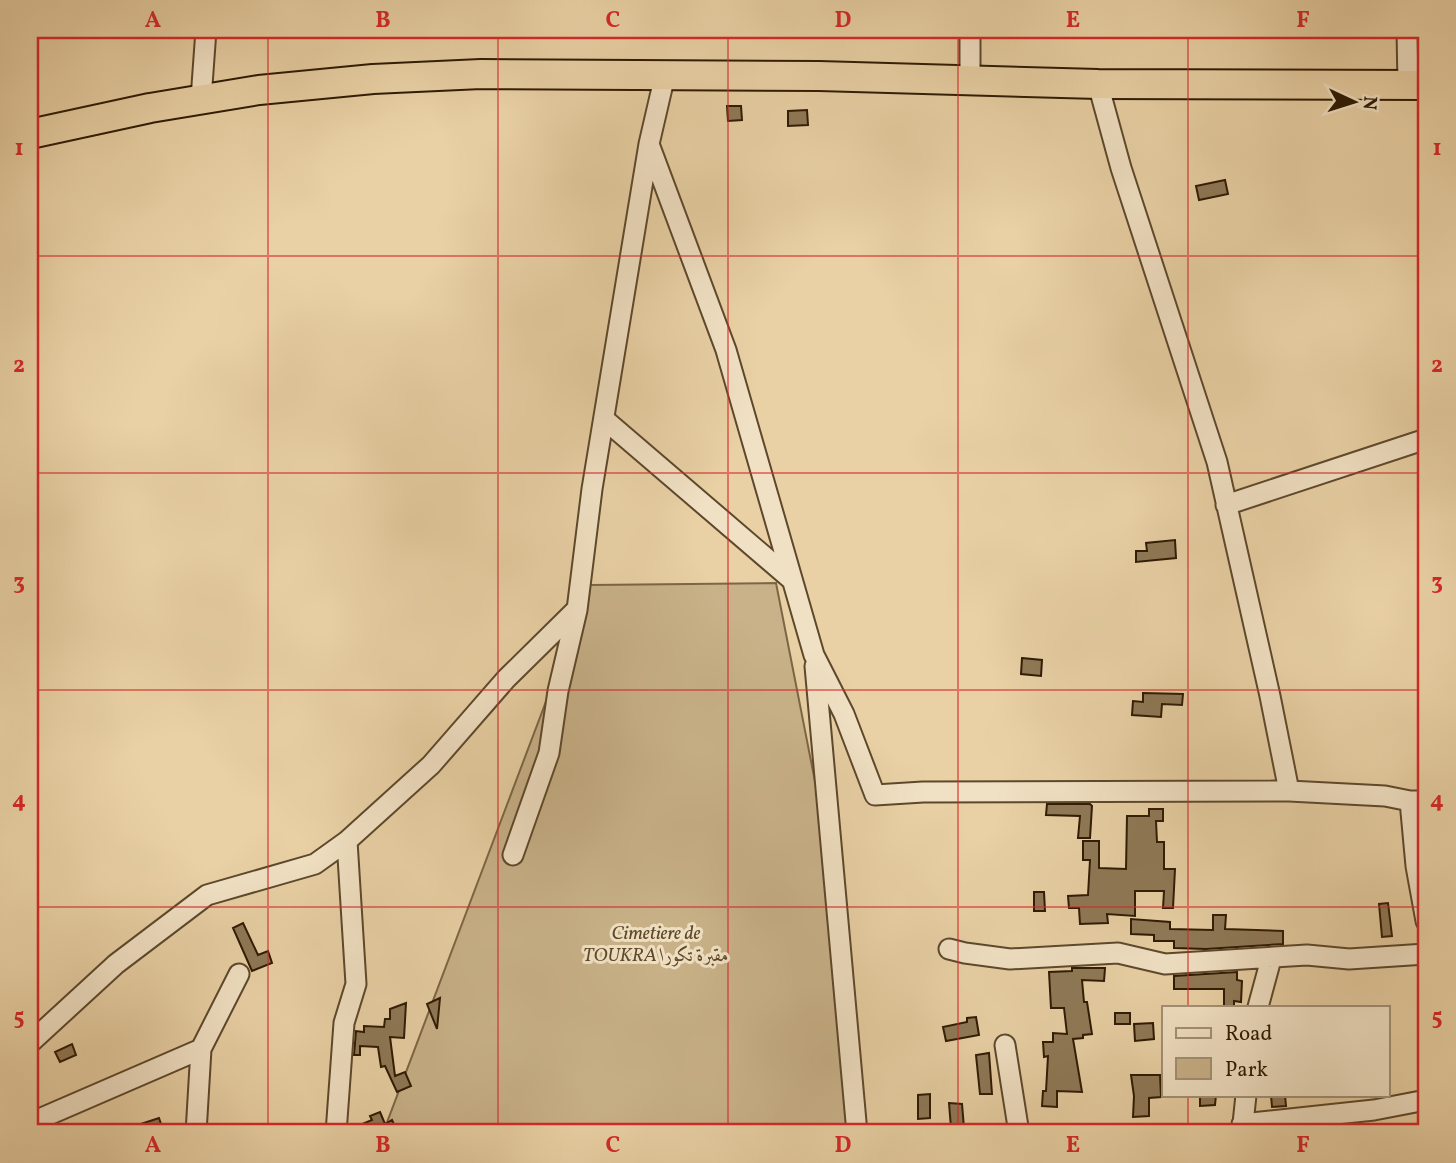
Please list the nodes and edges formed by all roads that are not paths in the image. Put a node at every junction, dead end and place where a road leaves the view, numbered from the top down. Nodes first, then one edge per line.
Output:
1 (206, 30) edge
2 (970, 30) edge
3 (1407, 30) edge
4 (665, 75) junction
5 (970, 81) junction
6 (1098, 84) junction
7 (1417, 85) edge
8 (201, 99) junction
9 (30, 134) edge
10 (649, 144) junction
11 (604, 419) junction
12 (1426, 439) edge
13 (1226, 505) junction
14 (793, 580) junction
15 (577, 610) junction
16 (814, 654) junction
17 (1289, 791) junction
18 (1418, 801) edge
19 (347, 841) junction
20 (513, 855) dead end
21 (1426, 921) edge
22 (949, 948) dead end
23 (1426, 954) edge
24 (1271, 959) junction
25 (239, 974) dead end
26 (1258, 1006) edge
27 (30, 1043) edge
28 (1005, 1045) dead end
29 (201, 1049) junction
30 (1246, 1096) edge
31 (1426, 1100) edge
32 (30, 1123) edge
33 (1242, 1129) edge
34 (196, 1133) edge
35 (336, 1133) edge
36 (857, 1133) edge
37 (1019, 1133) edge

1 - 8 street
2 - 5 street
3 - 7 street
4 - 5 highway
4 - 8 highway
4 - 10 street
5 - 6 highway
6 - 7 highway
6 - 13 street
8 - 9 highway
10 - 11 street
10 - 14 street
11 - 14 street
11 - 15 street
12 - 13 street
13 - 17 street
14 - 16 street
15 - 19 street
15 - 20 street
16 - 17 street
16 - 36 street
17 - 18 street
18 - 21 street
19 - 27 street
19 - 35 street
22 - 24 street
23 - 24 street
24 - 26 street
25 - 29 street
28 - 37 street
29 - 32 street
29 - 34 street
30 - 33 street
31 - 33 street

